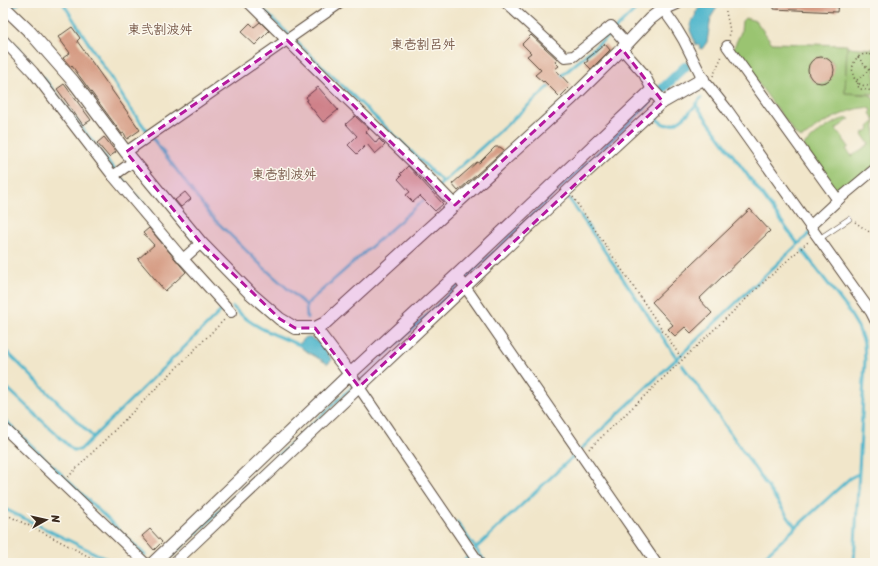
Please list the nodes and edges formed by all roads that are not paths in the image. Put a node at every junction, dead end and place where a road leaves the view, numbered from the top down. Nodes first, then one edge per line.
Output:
1 (249, 3) edge
2 (340, 3) edge
3 (506, 3) edge
4 (677, 3) edge
5 (662, 6) edge
6 (6, 7) edge
7 (290, 38) junction
8 (3, 40) edge
9 (624, 46) junction
10 (727, 46) dead end
11 (703, 79) junction
12 (652, 90) junction
13 (663, 102) junction
14 (130, 157) junction
15 (875, 169) edge
16 (116, 174) junction
17 (564, 184) junction
18 (838, 200) junction
19 (455, 205) junction
20 (849, 218) road end
21 (810, 226) junction
22 (818, 237) junction
23 (201, 243) junction
24 (186, 257) junction
25 (462, 284) junction
26 (228, 308) road end
27 (875, 320) edge
28 (315, 328) junction
29 (355, 382) junction
30 (3, 427) edge
31 (145, 563) edge
32 (153, 563) edge
33 (174, 563) edge
34 (479, 563) edge
35 (656, 563) edge

1 - 7 street
2 - 7 street
3 - 9 street
4 - 5 street
5 - 9 street
5 - 11 street
6 - 14 street
7 - 14 street
7 - 19 street
8 - 16 street
9 - 12 street
9 - 19 street
10 - 18 street
11 - 13 street
11 - 21 street
12 - 13 street
12 - 17 street
13 - 17 street
14 - 16 street
14 - 23 street
15 - 18 street
16 - 24 street
17 - 25 street
18 - 21 street
19 - 28 street
20 - 22 lane
21 - 22 street
22 - 27 street
23 - 24 street
23 - 28 street
24 - 26 street
25 - 29 street
25 - 35 street
28 - 29 street
29 - 32 street
29 - 33 street
29 - 34 street
30 - 31 street

